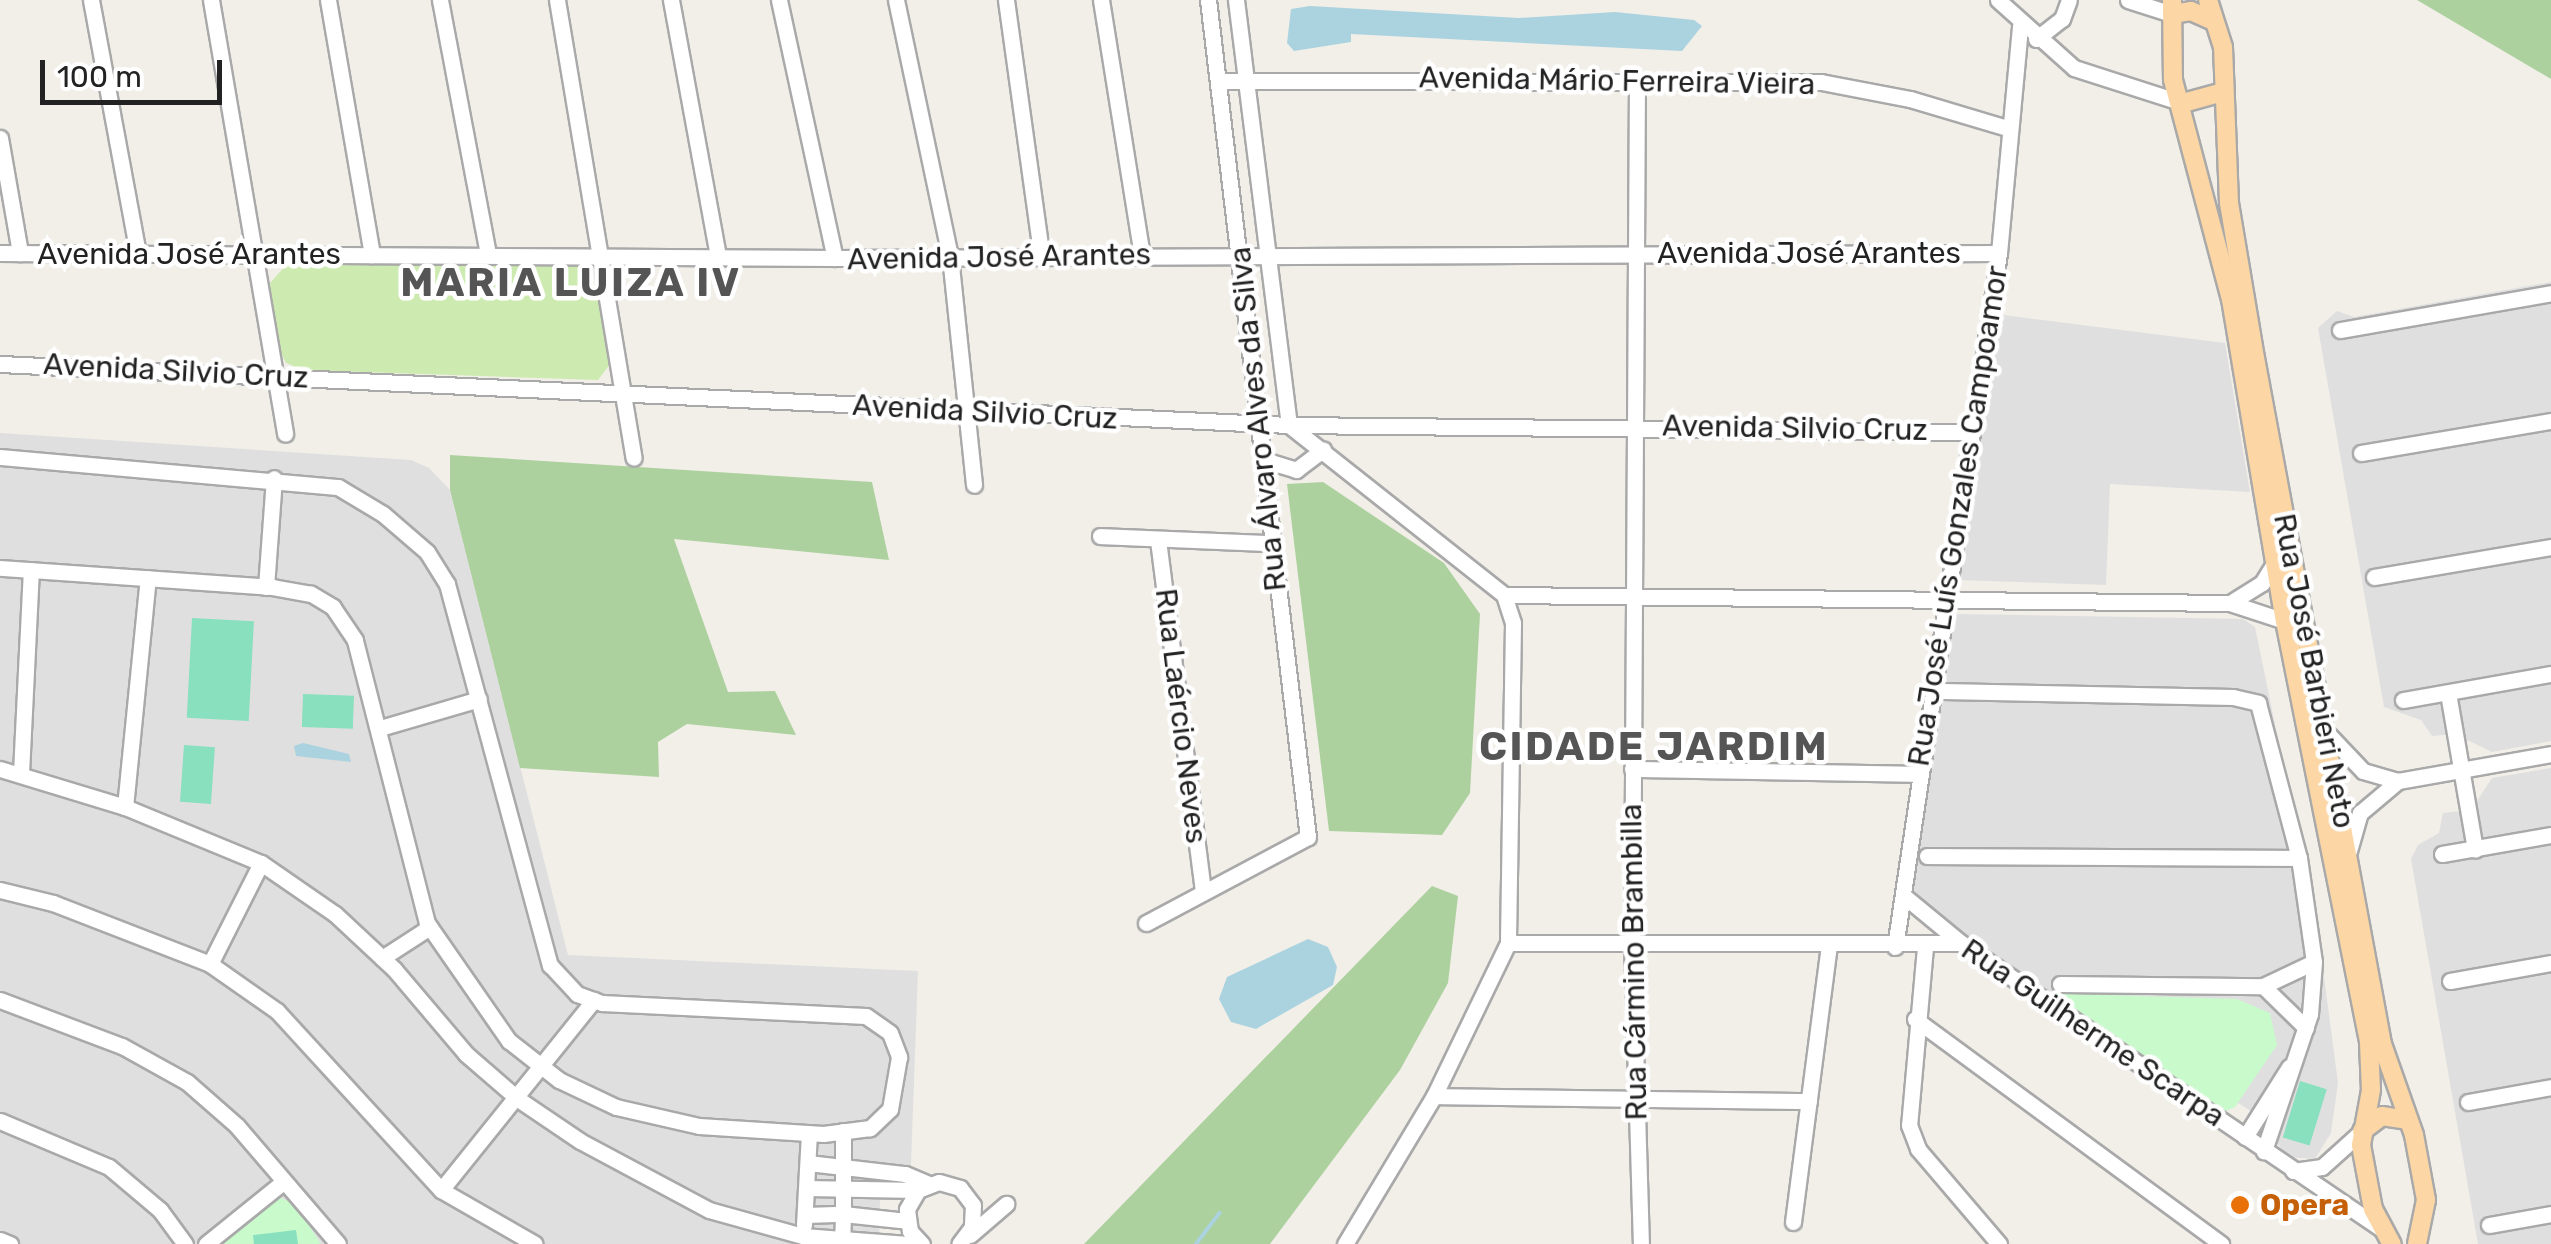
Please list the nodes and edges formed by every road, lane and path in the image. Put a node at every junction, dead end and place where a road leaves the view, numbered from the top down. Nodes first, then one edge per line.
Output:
1 (90, 0) edge
2 (210, 0) edge
3 (328, 0) edge
4 (440, 0) edge
5 (557, 0) edge
6 (671, 0) edge
7 (779, 0) edge
8 (896, 0) edge
9 (1006, 0) edge
10 (1101, 0) edge
11 (1208, 0) edge
12 (1236, 0) edge
13 (1998, 0) edge
14 (2069, 0) edge
15 (2128, 0) edge
16 (2208, 0) edge
17 (2172, 7) edge
18 (2213, 21) junction
19 (2020, 26) junction
20 (2036, 38) junction
21 (1246, 77) junction
22 (1221, 80) junction
23 (1637, 80) junction
24 (2223, 92) junction
25 (2182, 103) junction
26 (2006, 128) junction
27 (0, 138) edge
28 (0, 253) edge
29 (20, 253) junction
30 (1634, 253) junction
31 (1998, 253) junction
32 (138, 254) junction
33 (254, 254) junction
34 (1266, 254) junction
35 (372, 255) junction
36 (1142, 255) junction
37 (488, 256) junction
38 (604, 256) junction
39 (950, 256) junction
40 (1240, 256) junction
41 (718, 257) junction
42 (834, 258) junction
43 (1042, 258) junction
44 (2551, 293) edge
45 (2340, 330) dead end
46 (0, 364) edge
47 (274, 376) junction
48 (624, 392) junction
49 (964, 412) junction
50 (2551, 421) edge
51 (1261, 424) junction
52 (1289, 425) junction
53 (1634, 425) junction
54 (1972, 432) junction
55 (285, 434) dead end
56 (1323, 450) junction
57 (2361, 453) dead end
58 (0, 457) edge
59 (634, 458) dead end
60 (1264, 460) junction
61 (274, 478) junction
62 (974, 485) dead end
63 (1100, 536) dead end
64 (1158, 540) junction
65 (1270, 543) junction
66 (2551, 547) edge
67 (2274, 564) junction
68 (0, 568) edge
69 (31, 570) junction
70 (2374, 577) dead end
71 (148, 578) junction
72 (266, 587) junction
73 (1504, 595) junction
74 (1633, 597) junction
75 (1946, 600) junction
76 (2230, 603) junction
77 (2284, 620) junction
78 (2551, 674) edge
79 (1943, 692) dead end
80 (2448, 693) junction
81 (479, 699) junction
82 (2402, 700) dead end
83 (2322, 725) junction
84 (380, 728) junction
85 (2551, 754) edge
86 (0, 769) edge
87 (1632, 770) junction
88 (2461, 771) junction
89 (21, 773) junction
90 (1918, 774) junction
91 (2398, 781) junction
92 (125, 807) junction
93 (2551, 835) edge
94 (2474, 850) junction
95 (2349, 854) junction
96 (2442, 854) dead end
97 (1927, 856) dead end
98 (2299, 858) junction
99 (261, 863) junction
100 (0, 890) edge
101 (1203, 892) junction
102 (1904, 896) junction
103 (1146, 923) dead end
104 (430, 927) junction
105 (1508, 943) junction
106 (1632, 943) junction
107 (1960, 943) junction
108 (1829, 946) junction
109 (1895, 947) junction
110 (1925, 947) junction
111 (382, 958) junction
112 (2314, 962) junction
113 (2551, 963) edge
114 (210, 964) junction
115 (2450, 981) dead end
116 (2060, 984) dead end
117 (2263, 986) junction
118 (0, 1000) edge
119 (594, 1000) junction
120 (1915, 1019) junction
121 (2306, 1028) junction
122 (2291, 1064) junction
123 (544, 1068) junction
124 (2551, 1087) edge
125 (1434, 1096) junction
126 (1635, 1098) junction
127 (518, 1099) junction
128 (1809, 1101) junction
129 (2468, 1102) dead end
130 (2407, 1120) junction
131 (0, 1121) edge
132 (842, 1131) junction
133 (2362, 1131) junction
134 (809, 1133) junction
135 (2245, 1137) junction
136 (2264, 1151) junction
137 (808, 1164) junction
138 (2285, 1167) junction
139 (844, 1168) junction
140 (282, 1183) junction
141 (923, 1187) junction
142 (807, 1188) junction
143 (844, 1189) junction
144 (442, 1190) junction
145 (973, 1205) junction
146 (843, 1214) junction
147 (2551, 1214) edge
148 (805, 1215) junction
149 (2424, 1218) junction
150 (907, 1220) junction
151 (1793, 1222) dead end
152 (2489, 1225) dead end
153 (2386, 1236) edge
154 (325, 1238) edge
155 (0, 1240) edge
156 (804, 1240) edge
157 (842, 1241) edge
158 (10, 1244) edge
159 (186, 1244) edge
160 (206, 1244) edge
161 (338, 1244) edge
162 (535, 1244) edge
163 (908, 1244) edge
164 (922, 1244) edge
165 (959, 1244) edge
166 (1345, 1244) edge
167 (1640, 1244) edge
168 (1999, 1244) edge
169 (2221, 1244) edge
170 (2417, 1244) edge

1 - 32 street
2 - 33 street
3 - 35 street
4 - 37 street
5 - 38 street
6 - 41 street
7 - 42 street
8 - 39 street
9 - 43 street
10 - 36 street
11 - 22 street, Rua Álvaro Alves da Silva
12 - 21 street
13 - 19 street
14 - 20 street
15 - 17 street
16 - 18 main road
17 - 18 main road
17 - 25 main road, Rua José Barbieri Neto
18 - 24 main road, Rua José Barbieri Neto
19 - 20 street
19 - 26 street, Rua José Luís Gonzales Campoamor
20 - 25 street
21 - 22 street, Avenida Mário Ferreira Vieira
21 - 23 street, Avenida Mário Ferreira Vieira
21 - 34 street
22 - 40 street, Rua Álvaro Alves da Silva
23 - 26 street, Avenida Mário Ferreira Vieira
23 - 30 street, Rua Cármino Brambilla
24 - 25 main road
24 - 83 main road, Rua José Barbieri Neto
25 - 67 main road, Rua José Barbieri Neto
26 - 31 street, Rua José Luís Gonzales Campoamor
27 - 29 street
28 - 29 street, Avenida José Arantes
29 - 32 street, Avenida José Arantes
30 - 31 street, Avenida José Arantes
30 - 34 street, Avenida José Arantes
30 - 53 street, Rua Cármino Brambilla
31 - 54 street, Rua José Luís Gonzales Campoamor
32 - 33 street, Avenida José Arantes
33 - 35 street, Avenida José Arantes
33 - 47 street
34 - 40 street, Avenida José Arantes
34 - 52 street
35 - 37 street, Avenida José Arantes
36 - 40 street, Avenida José Arantes
36 - 43 street, Avenida José Arantes
37 - 38 street, Avenida José Arantes
38 - 41 street, Avenida José Arantes
38 - 48 street
39 - 42 street, Avenida José Arantes
39 - 43 street, Avenida José Arantes
39 - 49 street
40 - 51 street, Rua Álvaro Alves da Silva
41 - 42 street, Avenida José Arantes
44 - 45 street
46 - 47 street, Avenida Silvio Cruz
47 - 48 street, Avenida Silvio Cruz
47 - 55 street
48 - 49 street, Avenida Silvio Cruz
48 - 59 street
49 - 51 street, Avenida Silvio Cruz
49 - 62 street
50 - 57 street
51 - 52 street, Avenida Silvio Cruz
51 - 60 street, Rua Álvaro Alves da Silva
52 - 53 street, Avenida Silvio Cruz
52 - 56 street
53 - 54 street, Avenida Silvio Cruz
53 - 74 street, Rua Cármino Brambilla
54 - 75 street, Rua José Luís Gonzales Campoamor
56 - 60 street
56 - 73 street
58 - 61 street
60 - 65 street, Rua Álvaro Alves da Silva
61 - 72 street
61 - 81 street
63 - 64 street
64 - 65 street
64 - 101 street, Rua Laércio Neves
65 - 101 street, Rua Álvaro Alves da Silva
66 - 70 street
67 - 76 street
67 - 77 main road, Rua José Barbieri Neto
68 - 69 street
69 - 71 street
69 - 89 street
71 - 72 street
71 - 92 street
72 - 84 street
73 - 74 street
73 - 105 street
74 - 75 street
74 - 87 street, Rua Cármino Brambilla
75 - 76 street
75 - 90 street, Rua José Luís Gonzales Campoamor
76 - 77 street
77 - 133 main road, Rua José Barbieri Neto
78 - 80 street
79 - 98 street
80 - 82 street
80 - 88 street
81 - 84 street
81 - 119 street
83 - 91 street
83 - 95 main road, Rua José Barbieri Neto
84 - 104 street
85 - 88 street
86 - 89 street
87 - 90 street
87 - 106 street, Rua Cármino Brambilla
88 - 91 street
88 - 94 street
89 - 92 street
90 - 102 street, Rua José Luís Gonzales Campoamor
91 - 95 street
92 - 99 street
93 - 94 street
94 - 96 street
95 - 130 main road, Rua José Barbieri Neto
97 - 98 street
98 - 112 street
99 - 111 street
99 - 114 street
100 - 114 street
101 - 103 street
102 - 107 street, Rua Guilherme Scarpa
102 - 109 street, Rua José Luís Gonzales Campoamor
104 - 111 street
104 - 123 street
105 - 106 street
105 - 125 street
106 - 108 street
106 - 126 street, Rua Cármino Brambilla
107 - 110 street
107 - 135 street, Rua Guilherme Scarpa
108 - 109 street
108 - 128 street
109 - 110 street
110 - 120 street
111 - 127 street
112 - 117 street
112 - 121 street
113 - 115 street
114 - 144 street
116 - 117 street
117 - 121 street
118 - 140 street
119 - 123 street
119 - 132 street
120 - 168 street
120 - 169 street
121 - 122 street
122 - 135 street
122 - 136 street
123 - 127 street
123 - 134 street
124 - 129 street
125 - 126 street
125 - 166 street
126 - 128 street
126 - 167 street, Rua Cármino Brambilla
127 - 144 street
127 - 156 street
128 - 151 street
130 - 133 main road
130 - 149 main road, Rua José Barbieri Neto
131 - 159 street
132 - 134 street
132 - 139 street
133 - 138 street
133 - 153 main road, Rua José Barbieri Neto
134 - 137 street
135 - 136 street, Rua Guilherme Scarpa
136 - 138 street, Rua Guilherme Scarpa
137 - 139 street
137 - 142 street
138 - 153 street, Rua Guilherme Scarpa
139 - 141 street
139 - 143 street
140 - 154 street
140 - 160 street
141 - 143 street
141 - 145 street
141 - 150 street
142 - 143 street
142 - 148 street
143 - 146 street
144 - 162 street
145 - 165 street
145 - 165 street
146 - 148 street
146 - 150 street
146 - 157 street
147 - 152 street
148 - 156 street
149 - 153 main road
149 - 170 main road, Rua José Barbieri Neto
150 - 164 street
154 - 161 street
155 - 158 street
156 - 157 street
157 - 163 street

